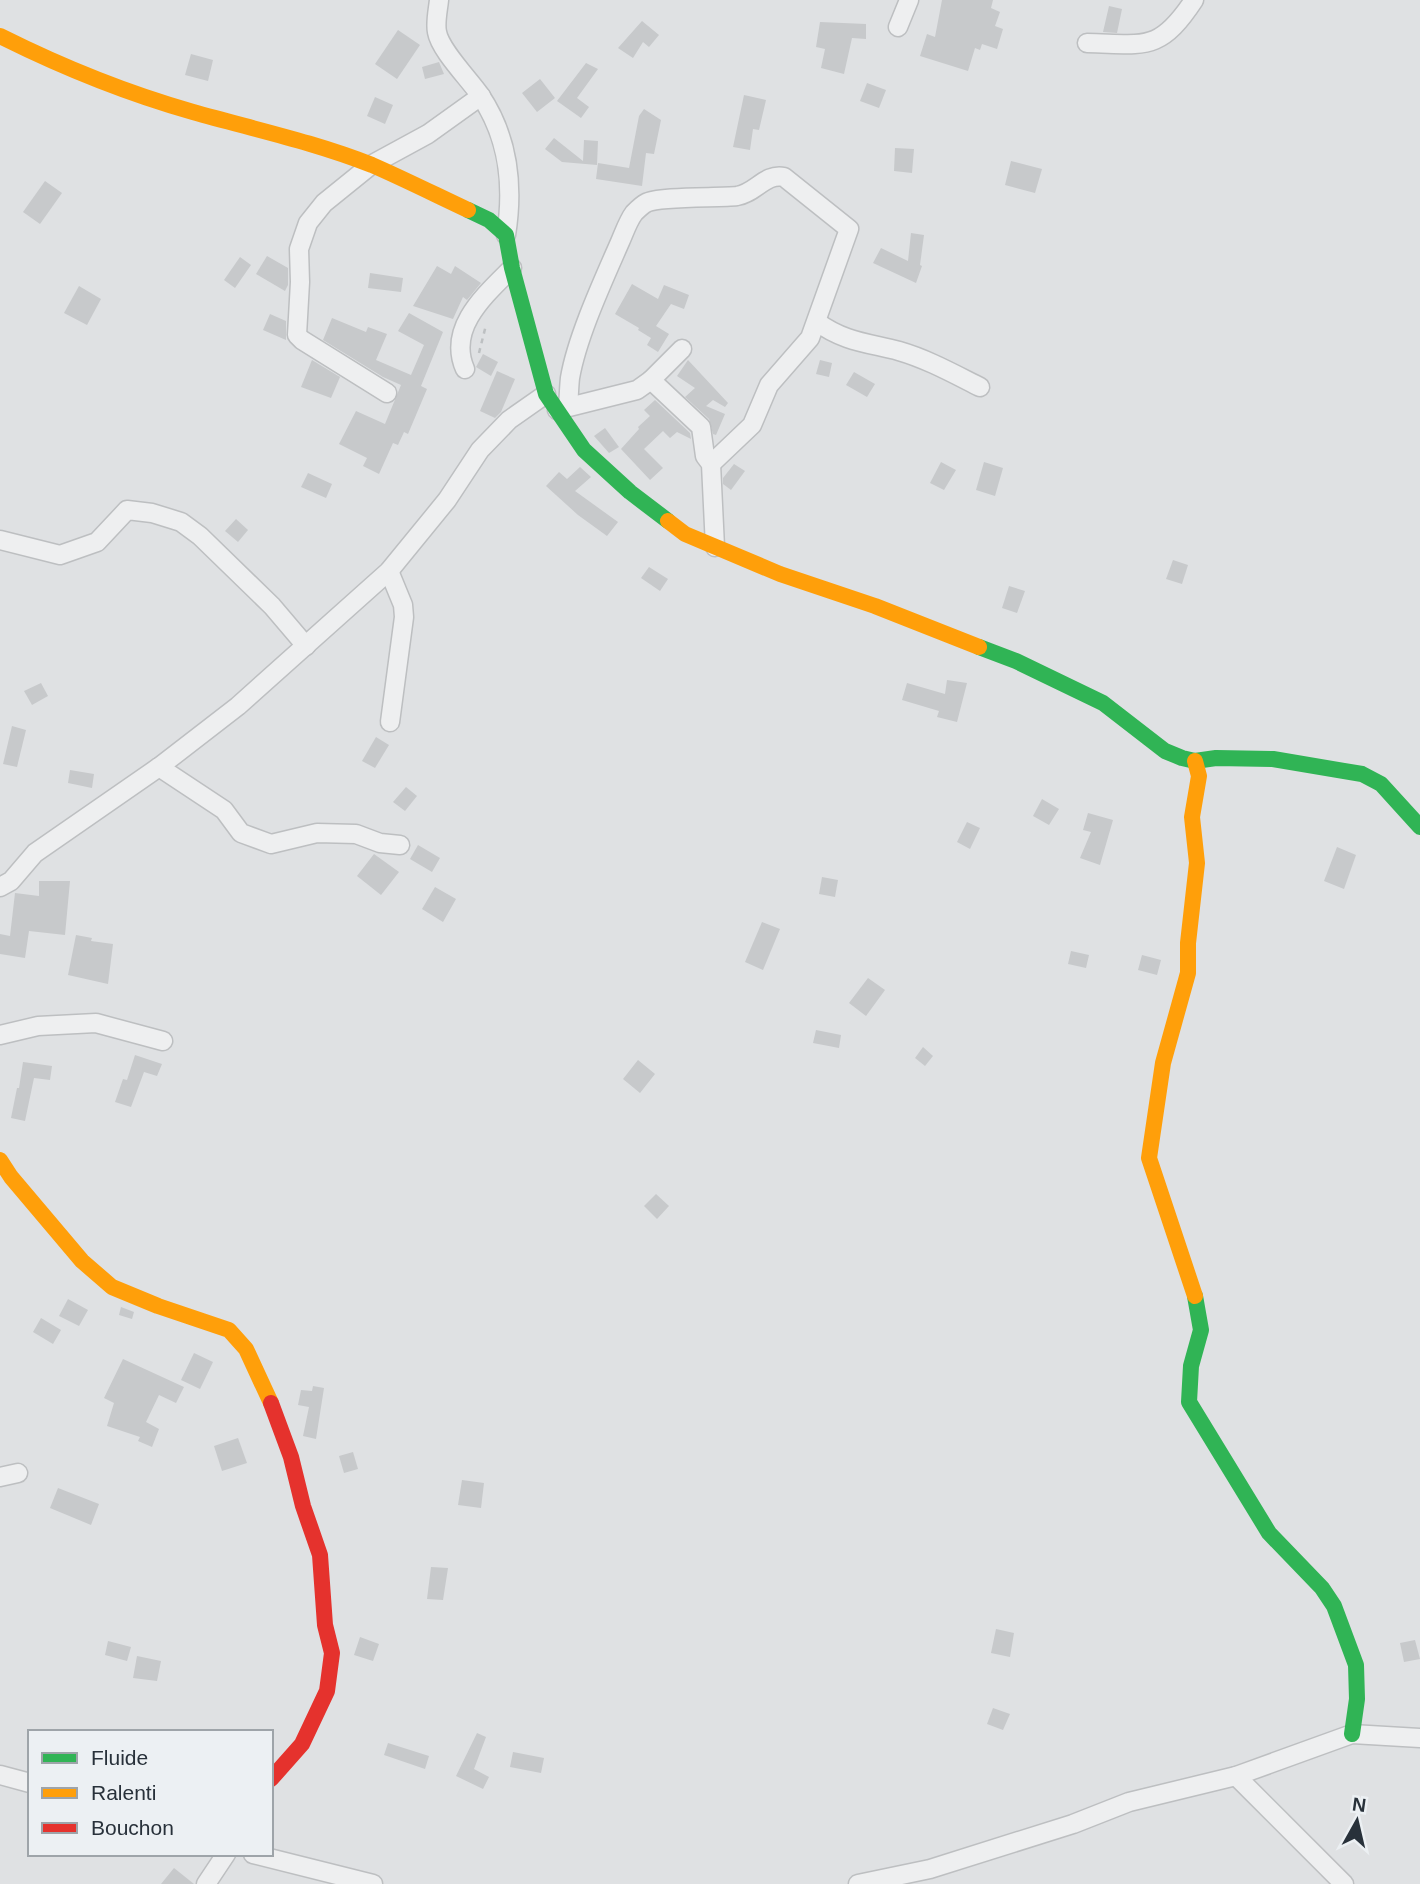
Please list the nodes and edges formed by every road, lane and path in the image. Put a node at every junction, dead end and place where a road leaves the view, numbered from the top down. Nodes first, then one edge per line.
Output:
1 (439, 0) edge
2 (909, 0) edge
3 (1194, 0) edge
4 (898, 27) dead end
5 (0, 36) edge
6 (1087, 43) dead end
7 (481, 96) junction
8 (371, 165) junction
9 (506, 235) junction
10 (512, 268) junction
11 (817, 323) junction
12 (682, 349) dead end
13 (465, 369) dead end
14 (651, 380) junction
15 (980, 387) dead end
16 (387, 393) dead end
17 (546, 394) junction
18 (562, 408) junction
19 (711, 464) junction
20 (0, 540) edge
21 (715, 547) junction
22 (388, 571) junction
23 (306, 646) junction
24 (390, 722) dead end
25 (1195, 761) junction
26 (159, 767) junction
27 (1420, 827) edge
28 (400, 845) dead end
29 (0, 887) edge
30 (0, 1035) edge
31 (163, 1041) dead end
32 (0, 1160) edge
33 (18, 1473) dead end
34 (0, 1477) edge
35 (1352, 1734) junction
36 (1420, 1738) edge
37 (0, 1775) edge
38 (1236, 1776) junction
39 (273, 1777) edge
40 (28, 1782) edge
41 (225, 1856) edge
42 (261, 1856) edge
43 (206, 1884) edge
44 (373, 1884) edge
45 (858, 1884) edge
46 (1344, 1884) edge

1 - 7 street
2 - 4 street
3 - 6 street
5 - 8 street
7 - 8 street
7 - 9 street
8 - 9 street
8 - 16 street
9 - 10 street
10 - 13 street
10 - 17 street
11 - 15 street
11 - 18 street
11 - 19 street
12 - 14 street
14 - 18 street
14 - 19 street
17 - 18 street
17 - 22 street
18 - 21 street
19 - 21 street
20 - 23 street
21 - 25 street
22 - 23 street
22 - 24 street
23 - 26 street
25 - 27 street
25 - 35 street
26 - 28 street
26 - 29 street
30 - 31 street
32 - 39 street
33 - 34 street
35 - 36 street
35 - 38 street
37 - 40 street
38 - 45 street
38 - 46 street
41 - 43 street
42 - 44 street

